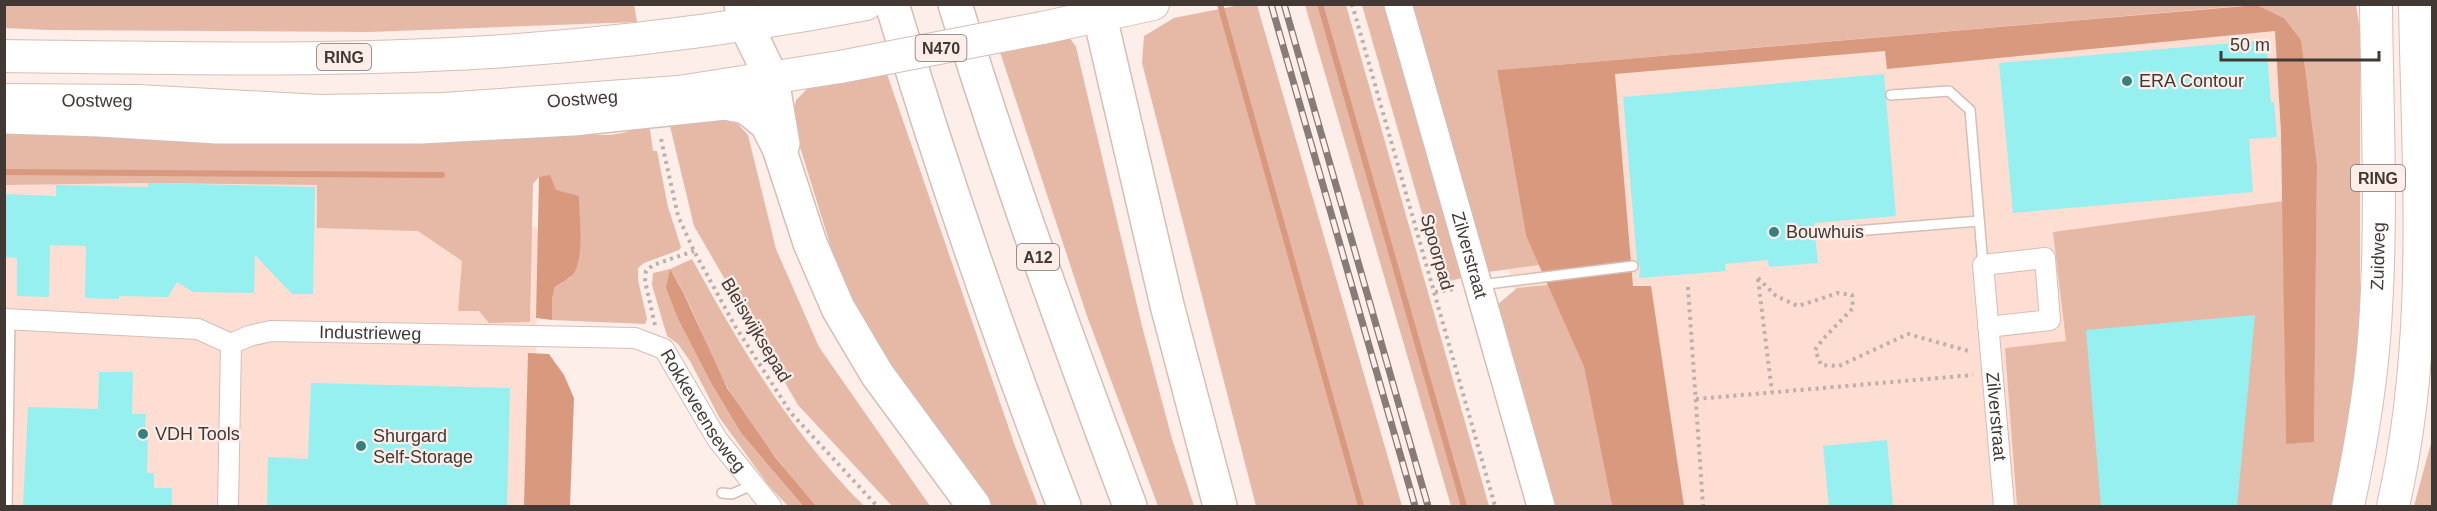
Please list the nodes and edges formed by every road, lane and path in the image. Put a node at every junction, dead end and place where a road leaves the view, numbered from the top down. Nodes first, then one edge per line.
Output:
1 (866, 4) edge
2 (892, 4) edge
3 (955, 4) edge
4 (1153, 4) edge
5 (1352, 4) edge
6 (1398, 4) edge
7 (2376, 4) edge
8 (2415, 4) edge
9 (1098, 10) edge
10 (743, 15) edge
11 (4, 44) edge
12 (4, 56) edge
13 (55, 56) junction
14 (772, 79) junction
15 (1891, 95) dead end
16 (4, 100) edge
17 (4, 117) edge
18 (662, 139) dead end
19 (785, 164) junction
20 (1979, 221) junction
21 (1830, 233) dead end
22 (694, 251) junction
23 (1983, 265) junction
24 (1633, 266) dead end
25 (1478, 285) junction
26 (1688, 287) dead end
27 (7, 319) edge
28 (1988, 327) junction
29 (512, 335) joint
30 (231, 344) junction
31 (664, 349) junction
32 (1991, 365) junction
33 (1772, 392) junction
34 (1696, 399) junction
35 (752, 485) junction
36 (722, 493) dead end
37 (970, 503) edge
38 (7, 507) edge
39 (228, 507) edge
40 (771, 507) edge
41 (877, 507) edge
42 (1064, 507) edge
43 (1130, 507) edge
44 (1220, 507) edge
45 (1496, 507) edge
46 (1541, 507) edge
47 (1703, 507) edge
48 (2004, 507) edge
49 (2348, 507) edge
50 (2393, 507) edge

1 - 10 main road
2 - 42 highway
3 - 43 highway, A12
4 - 9 main road, Oostweg / N470
5 - 45 path, Spoorpad
6 - 25 street, Zilverstraat
7 - 49 main road, Zuidweg / RING
8 - 50 main road, RING
9 - 14 main road, Oostweg / N470, bridge
9 - 44 highway
10 - 13 main road, RING
10 - 14 highway
11 - 13 main road
12 - 13 main road, RING
14 - 16 main road, Oostweg
14 - 19 highway
15 - 20 lane
17 - 19 highway
18 - 22 path, Bleiswijksepad
19 - 37 highway
20 - 21 lane
20 - 23 lane
22 - 31 path
22 - 41 path, Bleiswijksepad
23 - 28 street, Zilverstraat
23 - 28 street
24 - 25 lane
25 - 46 street, Zilverstraat
26 - 34 path
27 - 30 street
27 - 38 lane
28 - 32 street, Zilverstraat
29 - 30 street, Industrieweg
29 - 31 street, Rokkeveenseweg
30 - 39 street
31 - 35 street, Rokkeveenseweg
32 - 33 path
32 - 33 path
32 - 48 street, Zilverstraat
33 - 34 path
34 - 47 path
35 - 36 lane
35 - 40 street, Rokkeveenseweg

